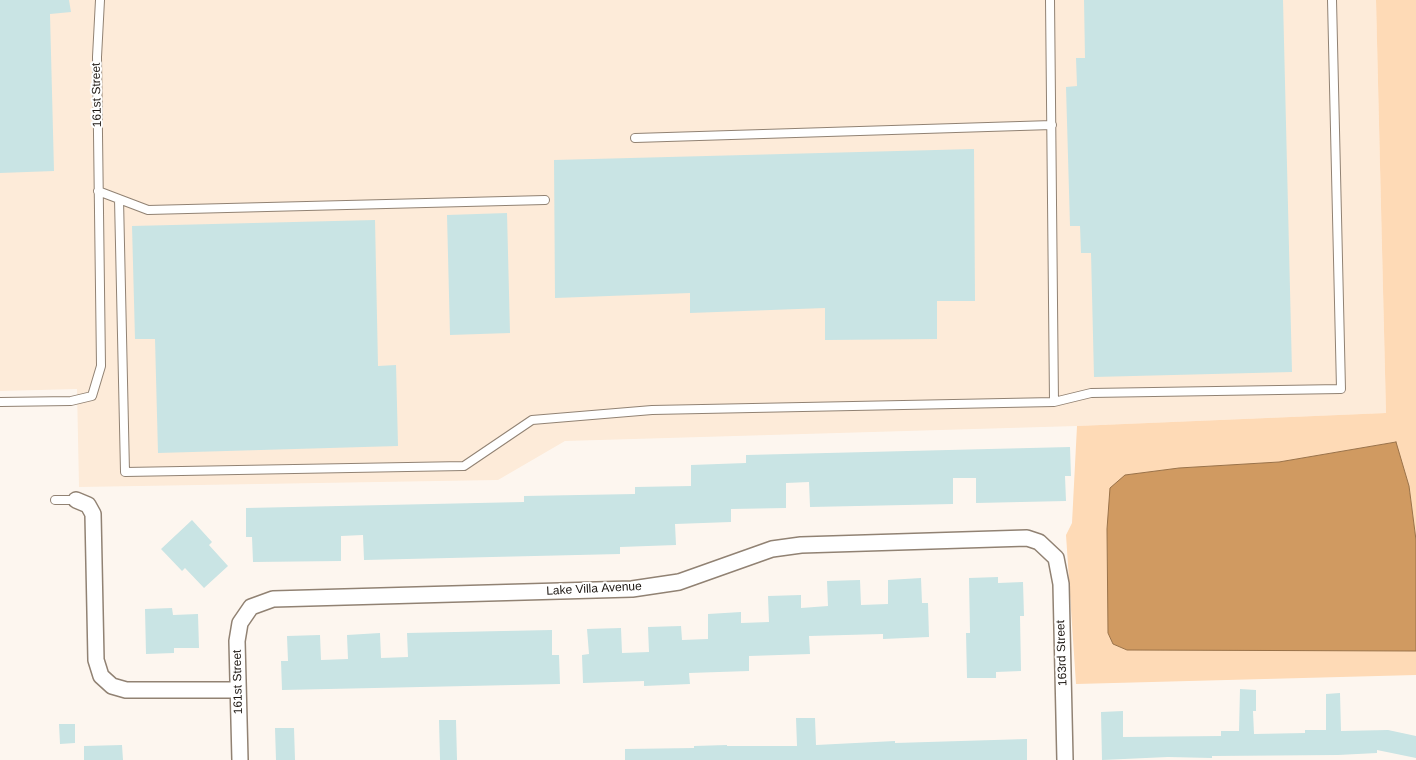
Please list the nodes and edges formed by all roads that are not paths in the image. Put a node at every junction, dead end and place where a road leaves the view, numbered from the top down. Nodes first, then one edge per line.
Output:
1 (100, 0) edge
2 (1050, 0) edge
3 (1332, 0) edge
4 (1052, 125) junction
5 (635, 138) dead end
6 (98, 191) junction
7 (118, 199) junction
8 (544, 200) dead end
9 (0, 402) edge
10 (1054, 402) junction
11 (56, 500) dead end
12 (76, 500) joint
13 (1049, 550) joint
14 (251, 606) joint
15 (238, 690) junction
16 (240, 760) edge
17 (1065, 760) edge

1 - 6 lane, 161st Street
2 - 4 lane
3 - 10 lane
4 - 5 lane
4 - 10 lane
6 - 7 lane
6 - 9 lane, 161st Street
7 - 8 lane
7 - 10 lane
11 - 12 lane
12 - 15 street
13 - 14 street, Lake Villa Avenue
13 - 17 street, 163rd Street
14 - 15 street, 161st Street
15 - 16 street, 161st Street

